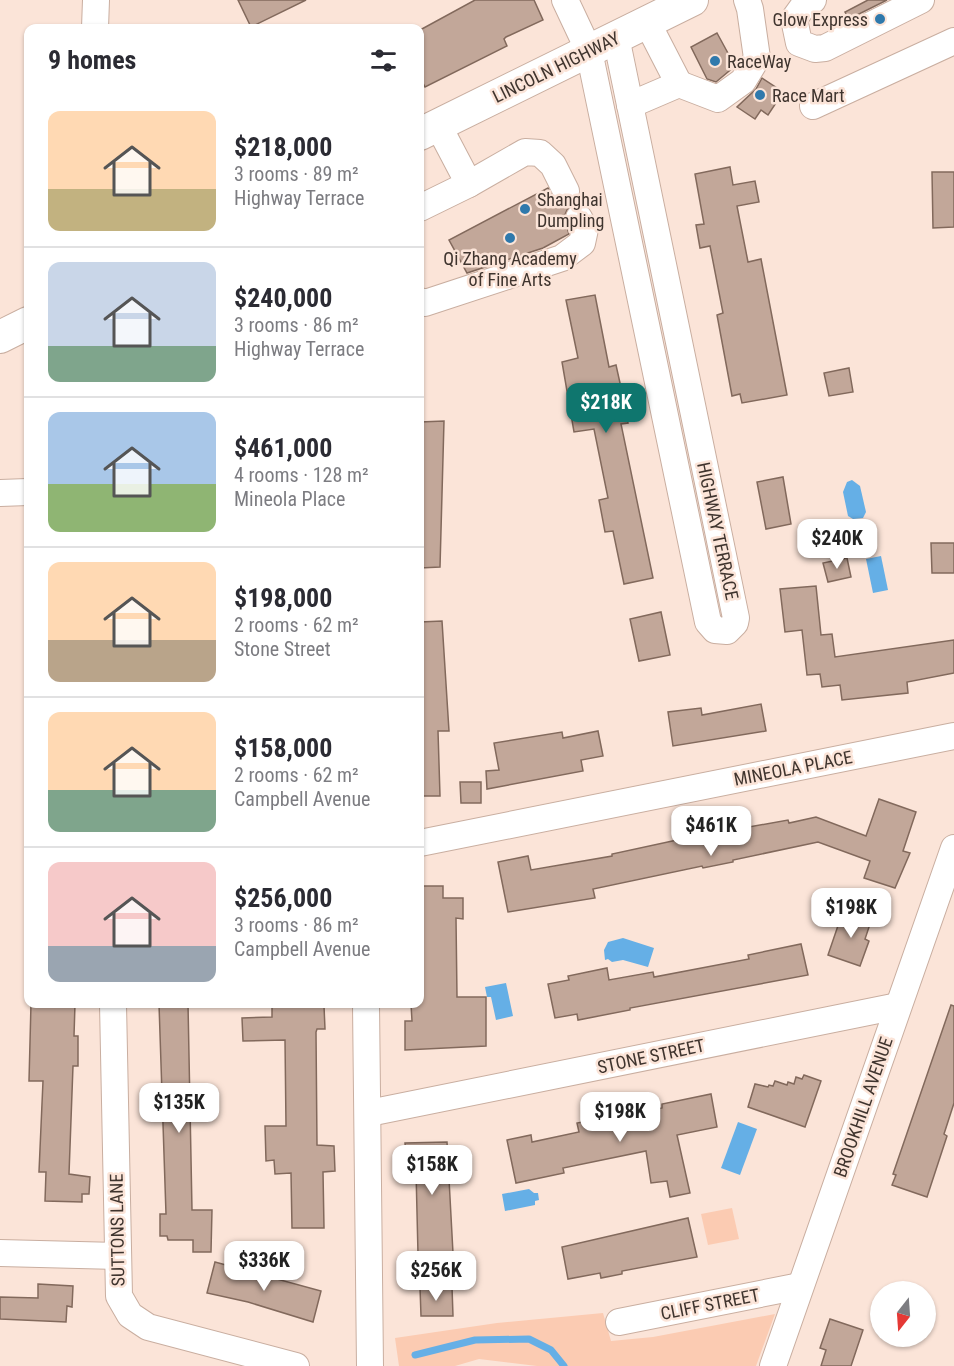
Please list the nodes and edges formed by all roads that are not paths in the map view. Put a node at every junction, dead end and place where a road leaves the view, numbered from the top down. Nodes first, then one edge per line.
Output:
1 (96, 0) edge
2 (566, 0) edge
3 (692, 0) edge
4 (747, 0) edge
5 (810, 0) edge
6 (921, 0) edge
7 (647, 22) junction
8 (95, 24) edge
9 (954, 41) edge
10 (602, 44) junction
11 (679, 84) junction
12 (630, 105) junction
13 (813, 106) dead end
14 (429, 129) edge
15 (469, 184) junction
16 (566, 191) dead end
17 (424, 206) edge
18 (579, 218) dead end
19 (424, 303) edge
20 (24, 325) edge
21 (0, 337) edge
22 (679, 342) junction
23 (651, 348) junction
24 (24, 492) edge
25 (0, 493) edge
26 (954, 736) edge
27 (424, 842) edge
28 (954, 848) edge
29 (898, 1006) junction
30 (113, 1008) edge
31 (366, 1008) edge
32 (369, 1113) junction
33 (0, 1253) edge
34 (118, 1256) junction
35 (800, 1286) junction
36 (619, 1322) dead end
37 (296, 1366) edge
38 (370, 1366) edge
39 (773, 1366) edge

1 - 8 street
2 - 10 street
3 - 7 main road, LINCOLN HIGHWAY
4 - 11 street
5 - 6 street
7 - 10 main road, LINCOLN HIGHWAY
7 - 11 street
9 - 13 street
10 - 12 street, HIGHWAY TERRACE
10 - 14 main road, LINCOLN HIGHWAY
10 - 23 street, HIGHWAY TERRACE
11 - 12 street
12 - 22 street, HIGHWAY TERRACE
14 - 15 street
15 - 16 street
15 - 17 street
18 - 19 street
20 - 21 main road
22 - 23 street
22 - 23 street, HIGHWAY TERRACE
24 - 25 street
26 - 27 street, MINEOLA PLACE
28 - 29 street, BROOKHILL AVENUE
29 - 32 street, STONE STREET
29 - 35 street, BROOKHILL AVENUE
30 - 34 street, SUTTONS LANE
31 - 32 street
32 - 38 street
33 - 34 street
34 - 37 street, SUTTONS LANE
35 - 36 street, CLIFF STREET
35 - 39 street, BROOKHILL AVENUE

